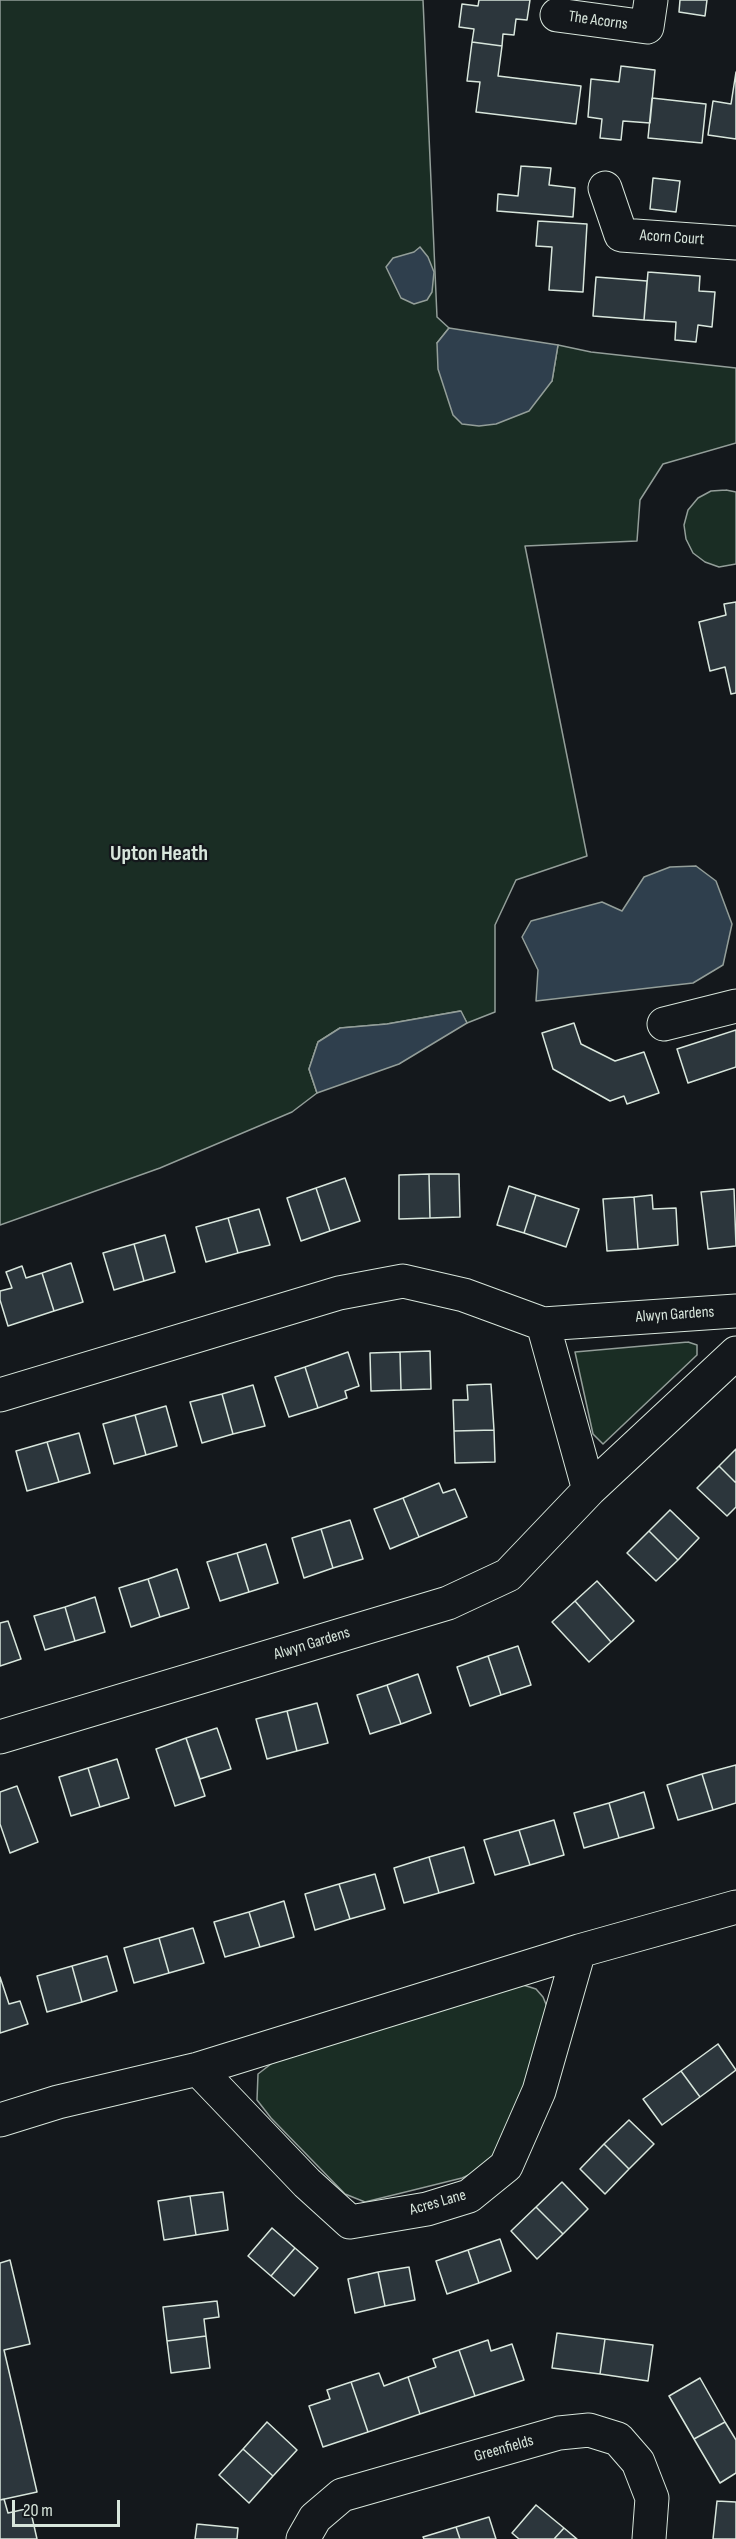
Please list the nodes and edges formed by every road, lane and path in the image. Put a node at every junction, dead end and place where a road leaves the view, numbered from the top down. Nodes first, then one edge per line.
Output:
1 (651, 0) edge
2 (557, 15) dead end
3 (605, 188) dead end
4 (736, 243) edge
5 (736, 1006) edge
6 (664, 1024) dead end
7 (736, 1311) edge
8 (543, 1324) junction
9 (736, 1353) edge
10 (0, 1395) edge
11 (589, 1490) junction
12 (0, 1737) edge
13 (736, 1906) edge
14 (579, 1951) junction
15 (198, 2069) junction
16 (0, 2120) edge
17 (303, 2539) edge
18 (649, 2539) edge

1 - 2 street, The Acorns
3 - 4 street, Acorn Court
5 - 6 street
7 - 8 street, Alwyn Gardens
8 - 10 street, Alwyn Gardens
8 - 11 street
9 - 11 street, Alwyn Gardens
11 - 12 street, Alwyn Gardens
13 - 14 street
14 - 15 street
14 - 15 street, Acres Lane
15 - 16 street
17 - 18 street, Greenfields

